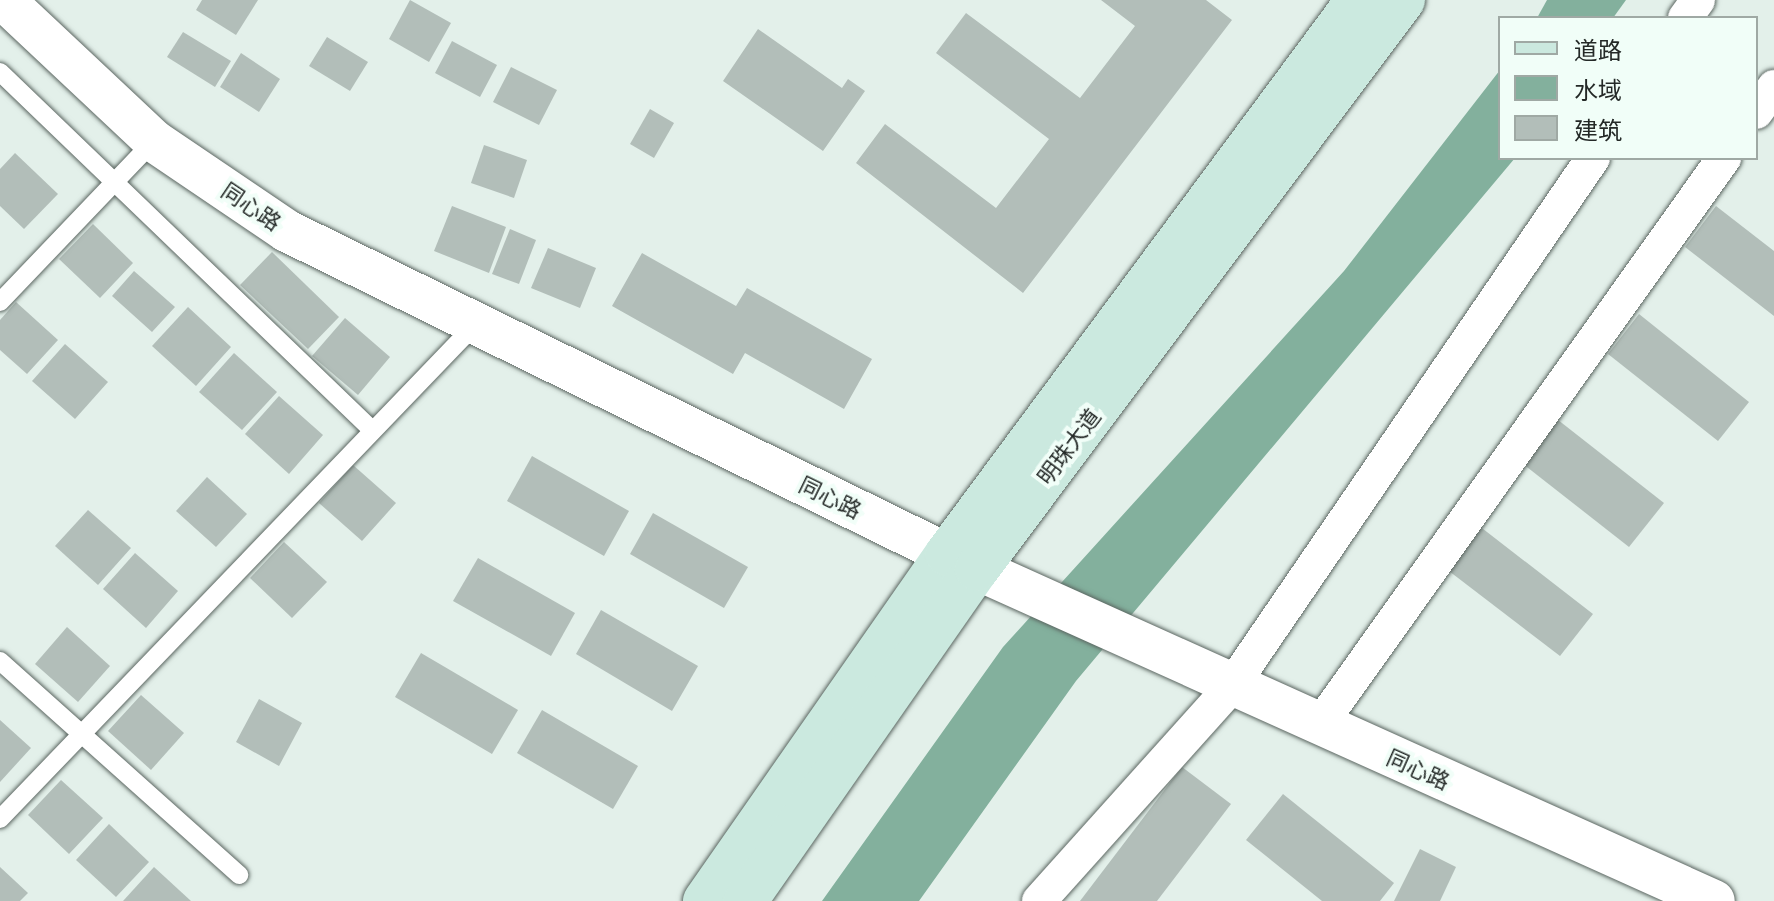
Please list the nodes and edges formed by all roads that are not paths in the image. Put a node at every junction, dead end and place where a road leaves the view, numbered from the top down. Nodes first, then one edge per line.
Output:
1 (4, 0) edge
2 (1358, 0) edge
3 (1403, 0) edge
4 (0, 72) edge
5 (1774, 87) edge
6 (1758, 109) edge
7 (154, 141) junction
8 (1592, 160) edge
9 (1723, 160) edge
10 (117, 180) junction
11 (0, 302) edge
12 (473, 327) junction
13 (372, 430) junction
14 (962, 562) junction
15 (0, 661) edge
16 (1231, 687) junction
17 (1319, 726) junction
18 (80, 733) junction
19 (0, 819) edge
20 (239, 875) dead end
21 (705, 901) edge
22 (745, 901) edge
23 (1039, 901) edge
24 (1714, 901) edge

1 - 7 street, 同心路
2 - 14 main road, 明珠大道
3 - 14 main road, 明珠大道
4 - 10 lane
5 - 6 street
7 - 10 lane
7 - 12 street, 同心路
8 - 16 street
9 - 17 street
10 - 11 lane
10 - 13 lane
12 - 13 lane
12 - 14 street, 同心路
13 - 18 lane
14 - 16 street, 同心路
14 - 21 main road, 明珠大道
14 - 22 main road, 明珠大道
15 - 18 lane
16 - 17 street, 同心路
16 - 23 street
17 - 24 street, 同心路
18 - 19 lane
18 - 20 lane

